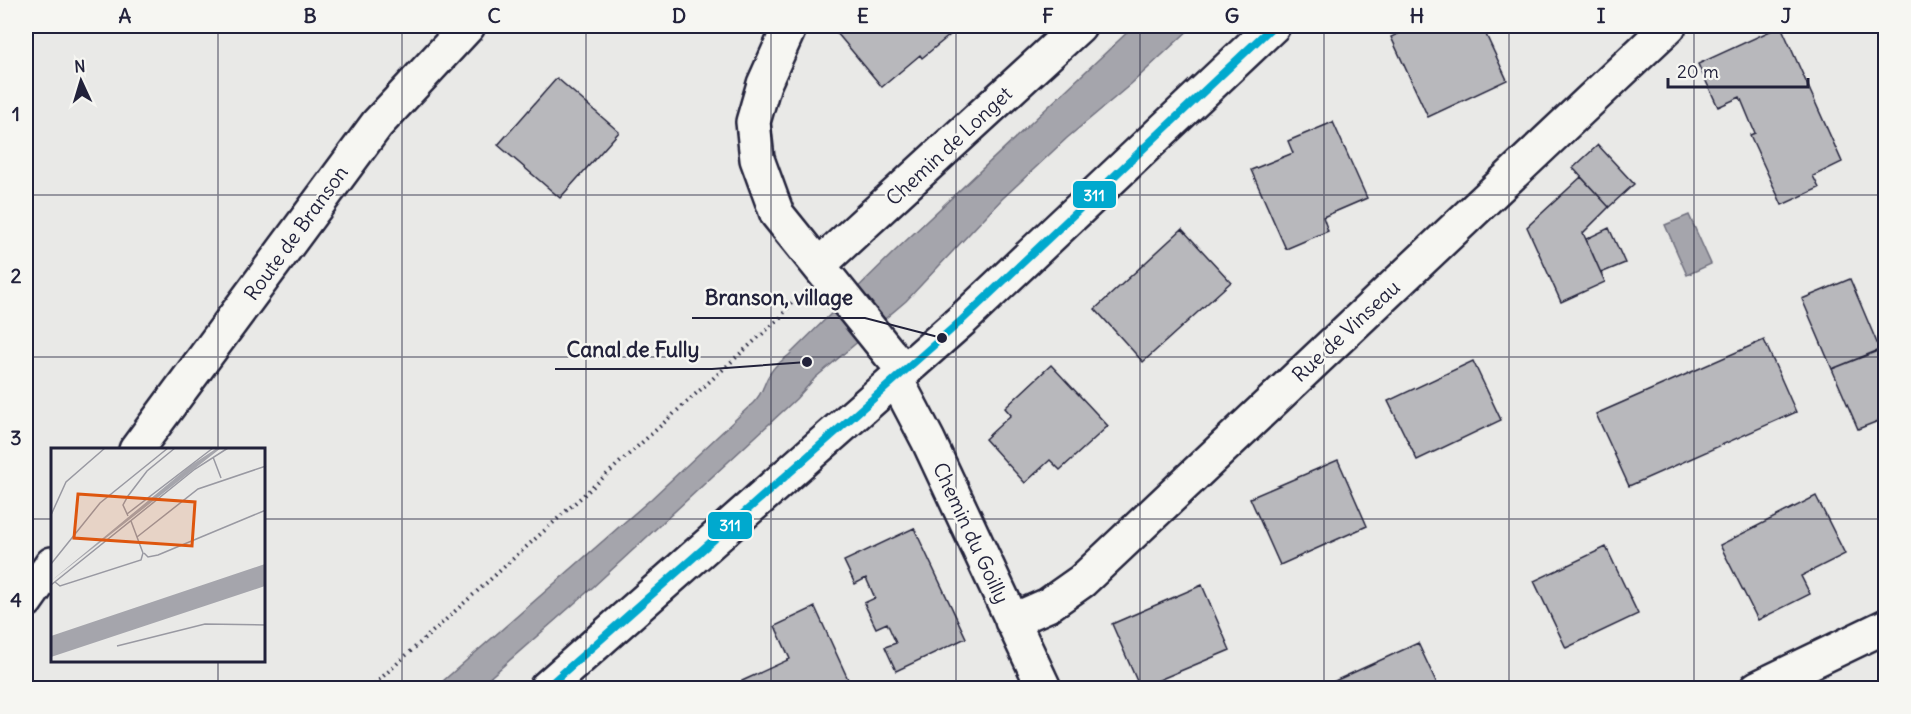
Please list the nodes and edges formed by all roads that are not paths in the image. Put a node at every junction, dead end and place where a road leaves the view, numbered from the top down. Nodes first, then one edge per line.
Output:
1 (468, 26) edge
2 (790, 26) edge
3 (1079, 26) edge
4 (1273, 26) edge
5 (1669, 26) edge
6 (826, 275) junction
7 (900, 375) junction
8 (137, 448) edge
9 (51, 565) edge
10 (26, 601) edge
11 (1012, 621) junction
12 (1886, 626) edge
13 (546, 688) edge
14 (1044, 688) edge
15 (1757, 688) edge

1 - 8 street, Route de Branson
2 - 6 street, Chemin du Goilly
3 - 6 street, Chemin de Longet
4 - 7 street
5 - 11 street, Rue de Vinseau
6 - 7 street, Chemin du Goilly
7 - 11 street, Chemin du Goilly
7 - 13 street
9 - 10 street
11 - 14 street, Chemin du Goilly
12 - 15 street

